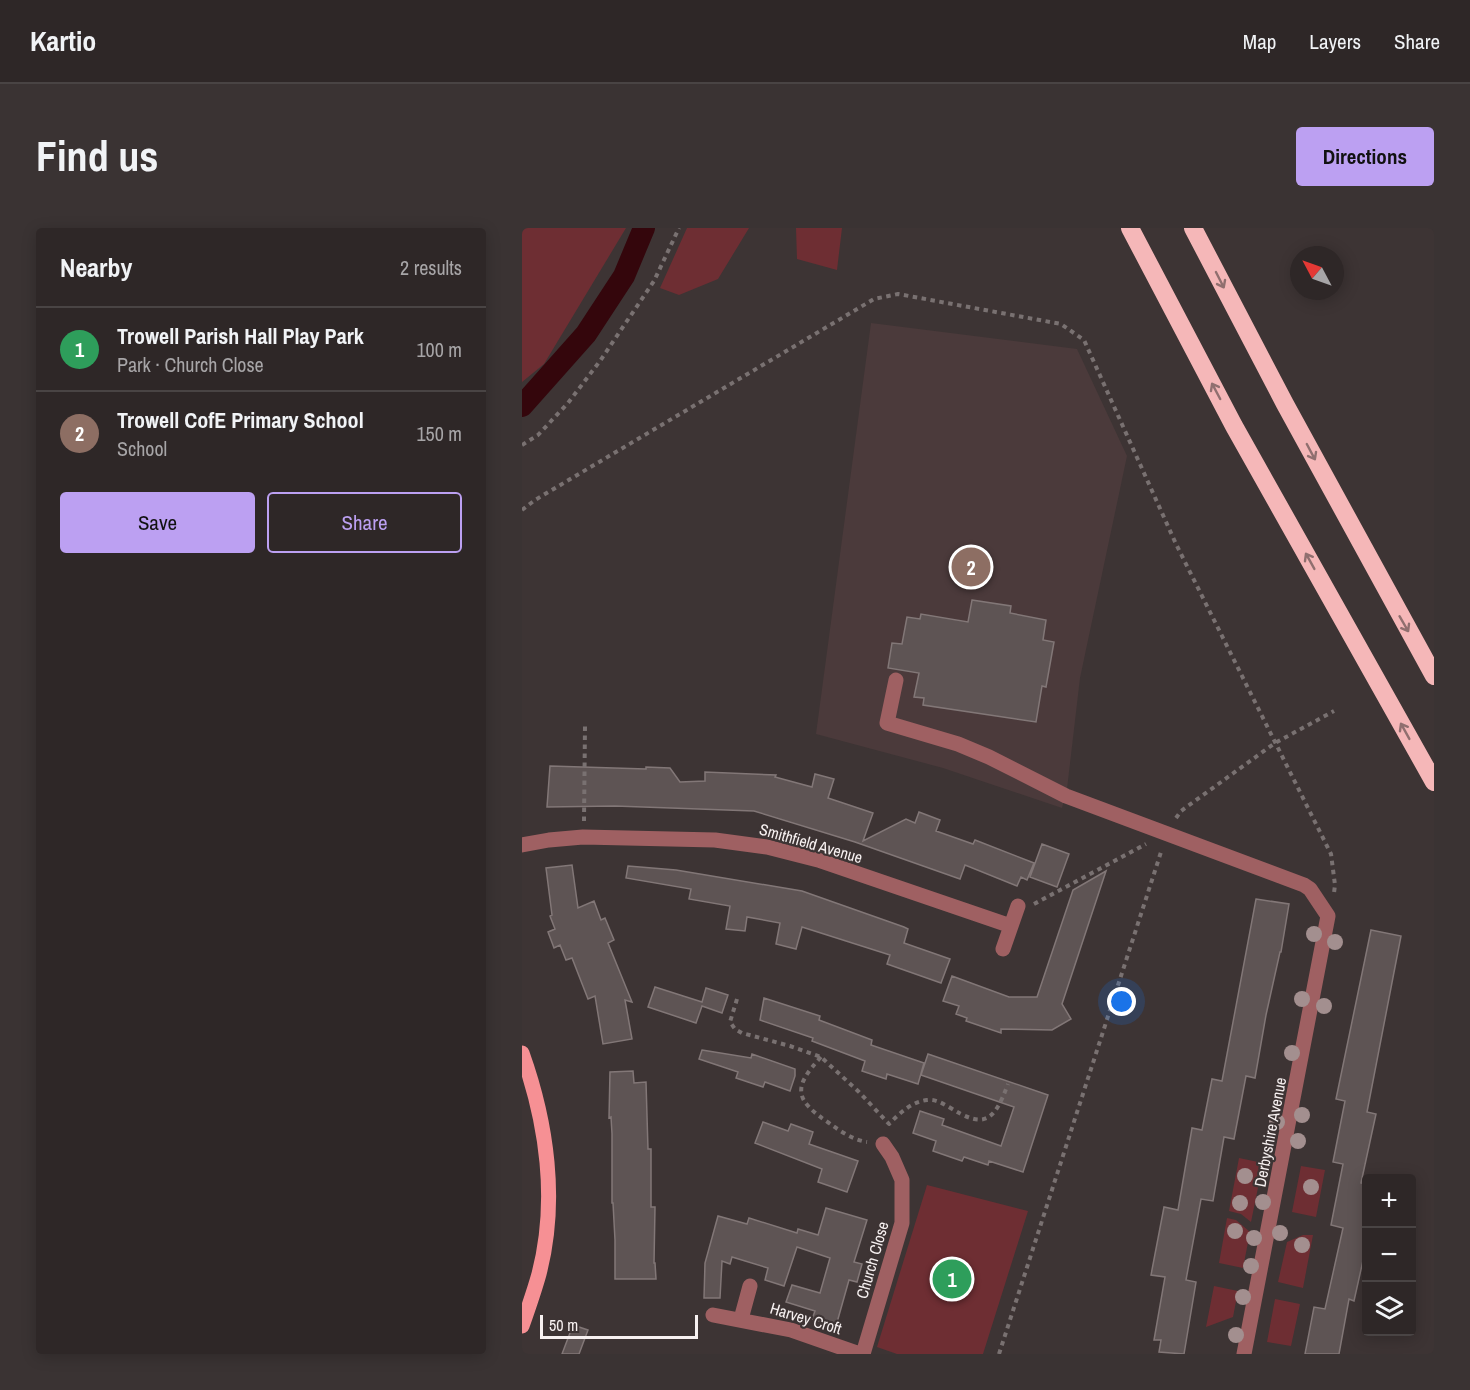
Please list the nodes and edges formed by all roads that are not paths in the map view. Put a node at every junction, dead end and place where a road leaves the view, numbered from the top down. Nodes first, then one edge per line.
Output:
1 (1130, 228) edge
2 (1193, 228) edge
3 (1434, 676) edge
4 (896, 680) dead end
5 (1434, 782) edge
6 (522, 845) edge
7 (1018, 906) road end
8 (1011, 926) junction
9 (1002, 949) dead end
10 (522, 1053) edge
11 (883, 1144) road end
12 (750, 1286) dead end
13 (713, 1315) dead end
14 (741, 1319) junction
15 (522, 1326) edge
16 (861, 1354) edge
17 (1244, 1354) edge

5 -> 1 highway
2 -> 3 highway
4 - 17 street, Derbyshire Avenue
6 - 8 street, Smithfield Avenue
7 - 8 street
8 - 9 street
10 - 15 main road
11 - 16 street, Church Close
12 - 14 street
13 - 14 street, Harvey Croft
14 - 16 street, Harvey Croft

